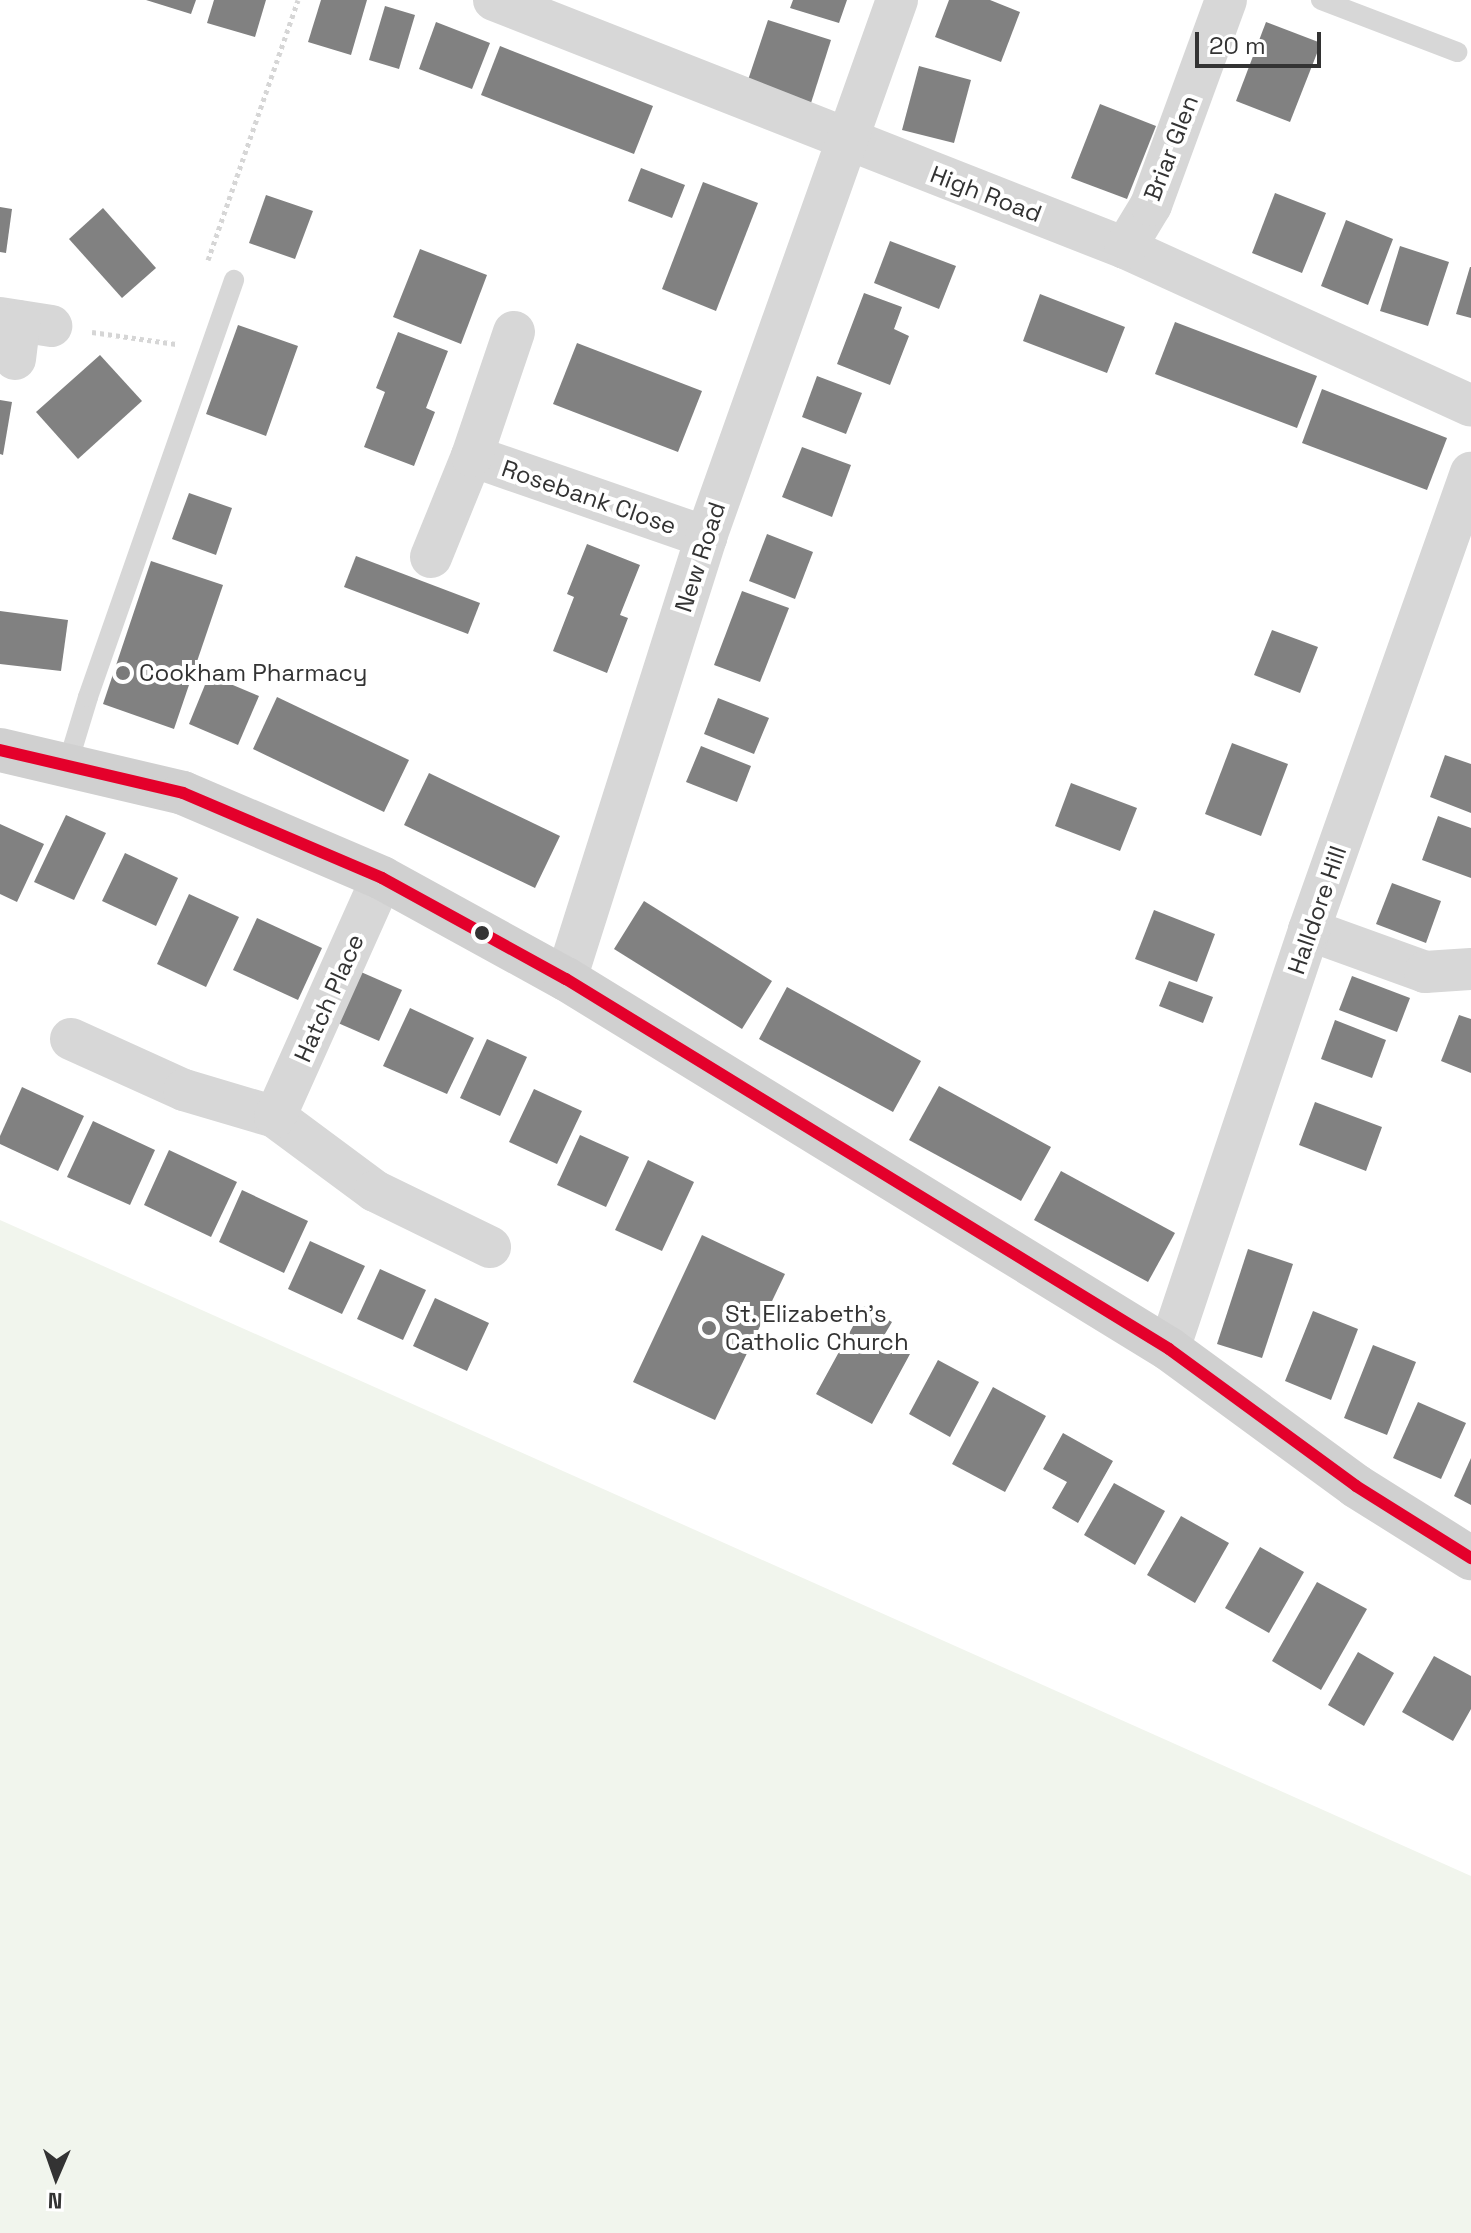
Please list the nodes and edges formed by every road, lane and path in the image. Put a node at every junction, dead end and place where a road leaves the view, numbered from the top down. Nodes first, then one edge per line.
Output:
1 (298, 0) edge
2 (494, 0) edge
3 (897, 0) edge
4 (1226, 0) edge
5 (1321, 0) edge
6 (1457, 52) dead end
7 (847, 139) junction
8 (1125, 248) junction
9 (206, 268) dead end
10 (234, 280) dead end
11 (21, 331) edge
12 (514, 332) dead end
13 (180, 333) dead end
14 (1471, 406) edge
15 (472, 456) junction
16 (1471, 473) edge
17 (706, 537) junction
18 (431, 557) dead end
19 (0, 750) edge
20 (68, 763) junction
21 (382, 878) junction
22 (1309, 930) junction
23 (1471, 969) edge
24 (566, 979) junction
25 (71, 1039) dead end
26 (275, 1117) junction
27 (490, 1247) dead end
28 (1169, 1349) junction
29 (1471, 1558) edge

1 - 9 path
2 - 7 street, High Road
3 - 7 street, New Road
4 - 8 street, Briar Glen
5 - 6 lane
7 - 8 street, High Road
7 - 17 street, New Road
8 - 14 street, High Road
10 - 20 lane
11 - 13 path
12 - 15 street, Rosebank Close
15 - 17 street, Rosebank Close
15 - 18 street, Rosebank Close
16 - 22 street, Halldore Hill
17 - 24 street, New Road
19 - 20 street
20 - 21 street
21 - 24 street
21 - 26 street, Hatch Place
22 - 23 street
22 - 28 street, Halldore Hill
24 - 28 street
25 - 26 street
26 - 27 street
28 - 29 street

